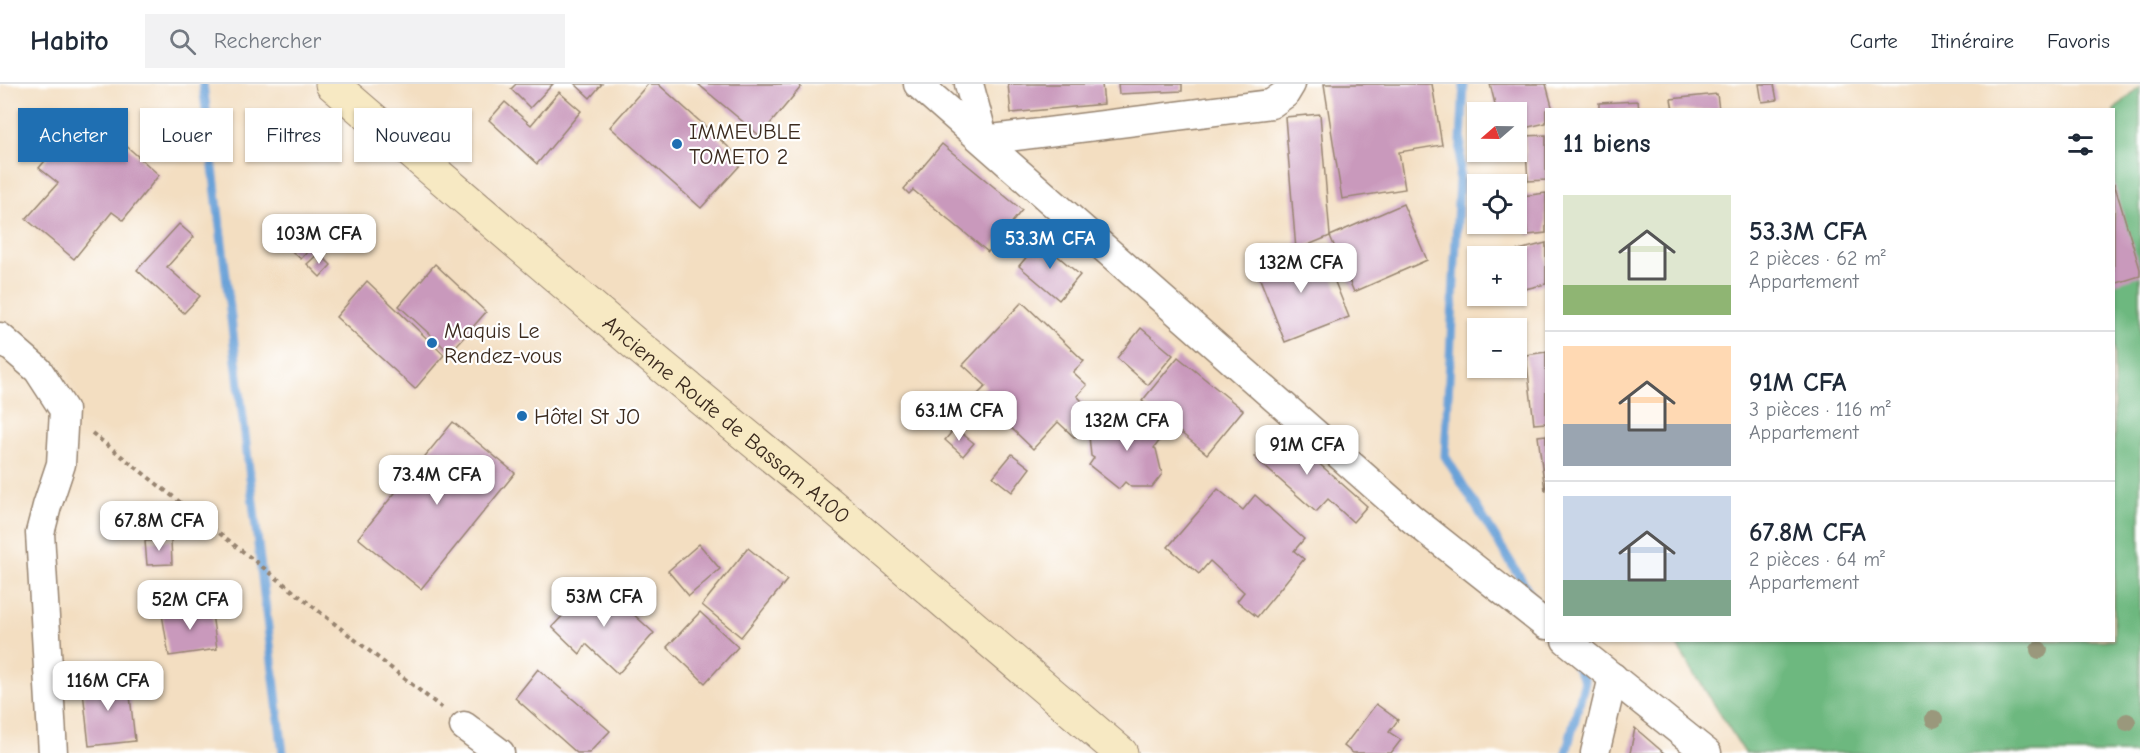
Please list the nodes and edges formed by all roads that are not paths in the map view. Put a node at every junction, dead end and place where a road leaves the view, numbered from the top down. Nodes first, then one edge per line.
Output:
1 (332, 84) edge
2 (918, 84) edge
3 (969, 84) edge
4 (1291, 84) edge
5 (984, 140) junction
6 (0, 337) edge
7 (1545, 624) edge
8 (1568, 642) edge
9 (1612, 677) junction
10 (464, 726) road end
11 (53, 753) edge
12 (500, 753) edge
13 (1121, 753) edge
14 (1595, 753) edge
15 (1707, 753) edge

1 - 13 main road, Ancienne Route de Bassam A100
2 - 5 street
3 - 5 street
4 - 5 street
5 - 7 street
6 - 11 street
8 - 9 street
9 - 14 street
9 - 15 street
10 - 12 street

